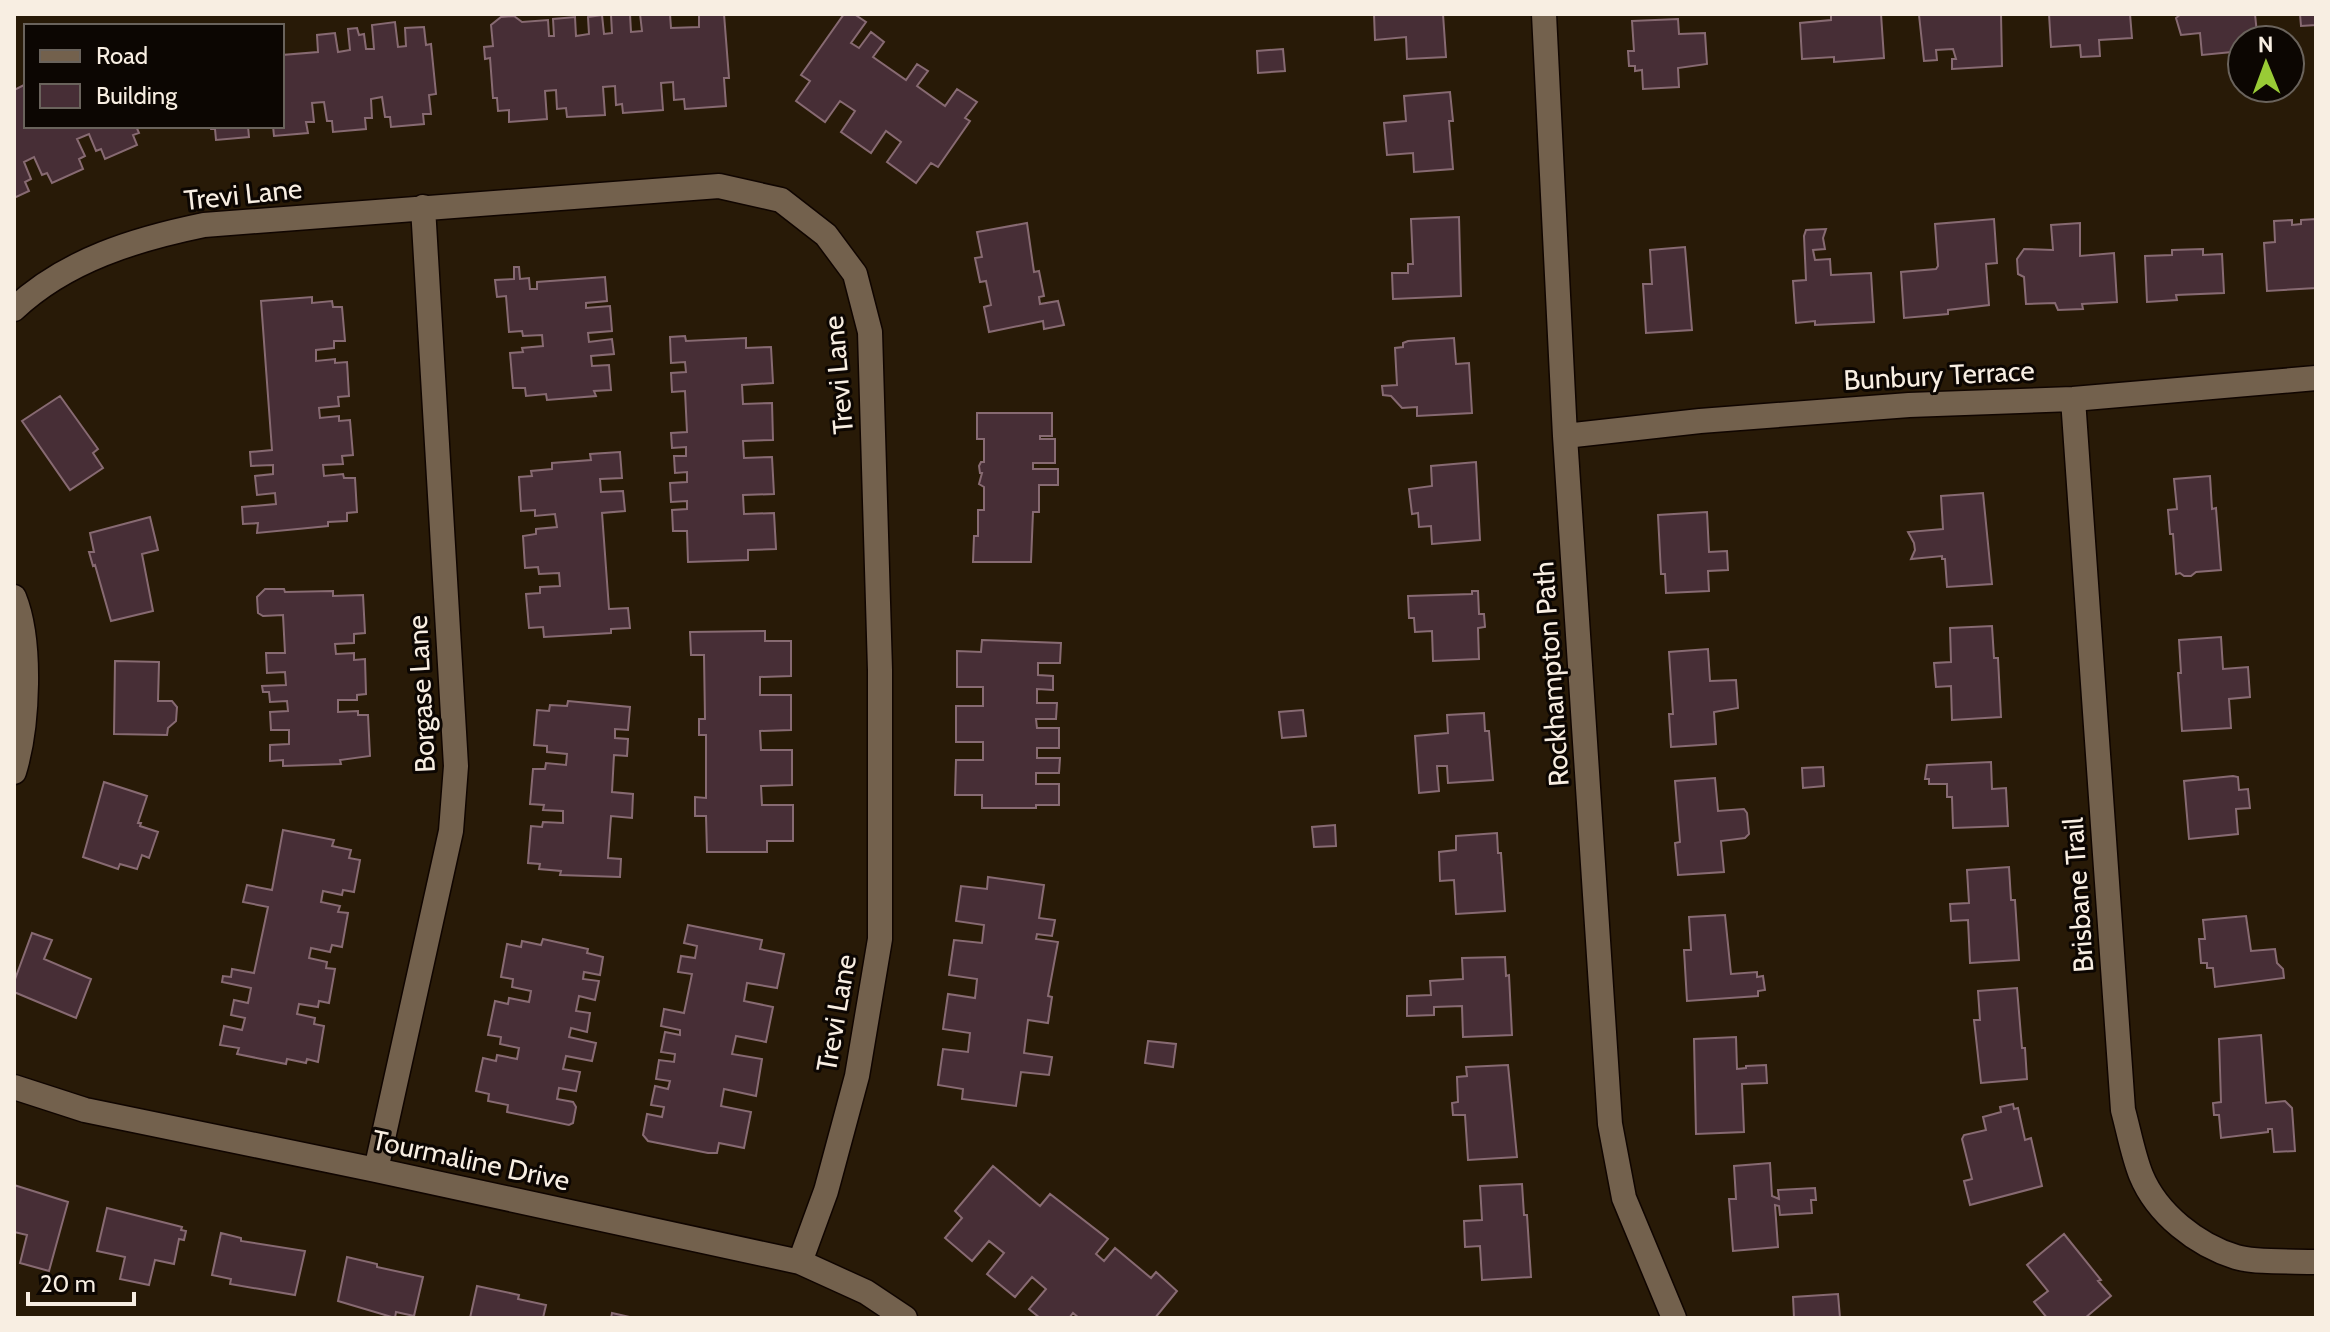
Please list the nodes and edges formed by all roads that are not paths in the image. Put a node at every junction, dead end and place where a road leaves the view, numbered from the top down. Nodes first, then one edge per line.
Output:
1 (1544, 14) edge
2 (423, 207) junction
3 (14, 309) edge
4 (2316, 378) edge
5 (2073, 399) junction
6 (1565, 436) junction
7 (14, 597) edge
8 (14, 772) edge
9 (14, 1087) edge
10 (376, 1170) junction
11 (800, 1262) junction
12 (2316, 1262) edge
13 (905, 1318) edge
14 (1674, 1318) edge

1 - 6 street, Rockhampton Path
2 - 3 street, Trevi Lane
2 - 10 street, Borgase Lane
2 - 11 street, Trevi Lane
4 - 5 street, Bunbury Terrace
5 - 6 street, Bunbury Terrace
5 - 12 street, Brisbane Trail
6 - 14 street, Rockhampton Path
7 - 8 street
9 - 10 street, Tourmaline Drive
10 - 11 street, Tourmaline Drive
11 - 13 street, Tourmaline Drive

